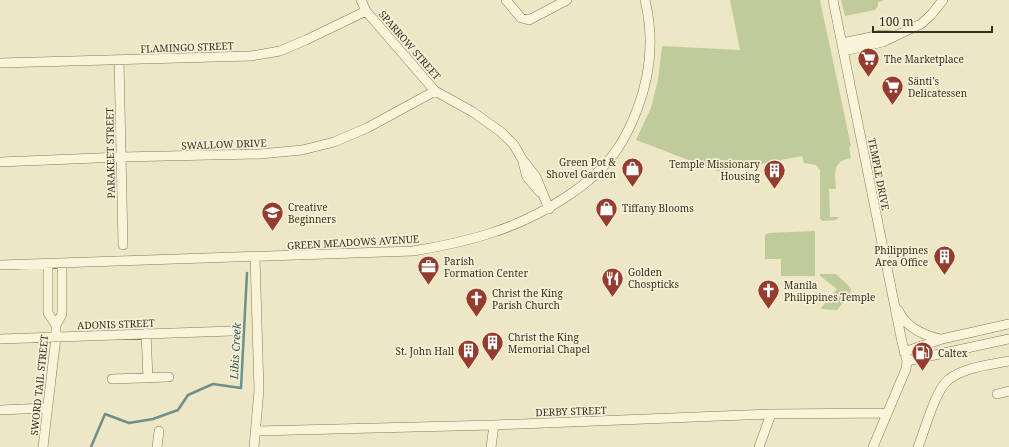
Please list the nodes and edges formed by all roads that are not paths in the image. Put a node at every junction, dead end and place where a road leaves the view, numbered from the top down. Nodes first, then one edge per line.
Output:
1 (361, 0) edge
2 (506, 0) edge
3 (567, 0) edge
4 (644, 0) edge
5 (833, 0) edge
6 (943, 0) edge
7 (366, 11) junction
8 (843, 47) junction
9 (119, 60) junction
10 (0, 63) edge
11 (435, 91) junction
12 (121, 157) junction
13 (0, 162) edge
14 (549, 209) junction
15 (124, 245) dead end
16 (255, 257) junction
17 (62, 263) junction
18 (48, 264) junction
19 (0, 265) edge
20 (894, 302) junction
21 (1009, 324) edge
22 (56, 325) junction
23 (232, 331) dead end
24 (146, 333) junction
25 (56, 337) junction
26 (0, 339) edge
27 (942, 339) junction
28 (1009, 339) edge
29 (904, 352) junction
30 (1009, 361) edge
31 (907, 362) junction
32 (169, 377) dead end
33 (148, 378) junction
34 (112, 379) dead end
35 (1009, 391) edge
36 (997, 394) dead end
37 (48, 408) junction
38 (0, 410) edge
39 (887, 413) junction
40 (771, 414) junction
41 (494, 425) junction
42 (159, 431) dead end
43 (256, 431) junction
44 (44, 447) edge
45 (157, 447) edge
46 (254, 447) edge
47 (491, 447) edge
48 (759, 447) edge
49 (873, 447) edge
50 (918, 447) edge

1 - 7 street, SPARROW STREET
2 - 3 street
4 - 14 street, GREEN MEADOWS AVENUE
5 - 8 street, TEMPLE DRIVE
6 - 8 street
7 - 9 street, FLAMINGO STREET
7 - 11 street, SPARROW STREET
8 - 20 street, TEMPLE DRIVE
9 - 10 street, FLAMINGO STREET
9 - 12 street, PARAKEET STREET
11 - 12 street, SWALLOW DRIVE
11 - 14 street, SPARROW STREET
12 - 13 street, SWALLOW DRIVE
12 - 15 street, PARAKEET STREET
14 - 16 street, GREEN MEADOWS AVENUE
16 - 17 street, GREEN MEADOWS AVENUE
16 - 43 street
17 - 18 street, GREEN MEADOWS AVENUE
17 - 22 street, SWORD TAIL STREET
18 - 19 street, GREEN MEADOWS AVENUE
18 - 22 street, SWORD TAIL STREET
20 - 27 street
20 - 29 street, TEMPLE DRIVE
21 - 27 street
22 - 25 street, SWORD TAIL STREET
23 - 24 street, ADONIS STREET
24 - 25 street, ADONIS STREET
24 - 33 street
25 - 26 street, ADONIS STREET
25 - 37 street, SWORD TAIL STREET
27 - 29 street
28 - 31 street
29 - 31 street, TEMPLE DRIVE
30 - 50 street
31 - 39 street
32 - 33 street
33 - 34 street
35 - 36 street
37 - 38 street
37 - 44 street, SWORD TAIL STREET
39 - 40 street, DERBY STREET
39 - 49 street
40 - 41 street, DERBY STREET
40 - 48 street
41 - 43 street, DERBY STREET
41 - 47 street
42 - 45 street
43 - 46 street

